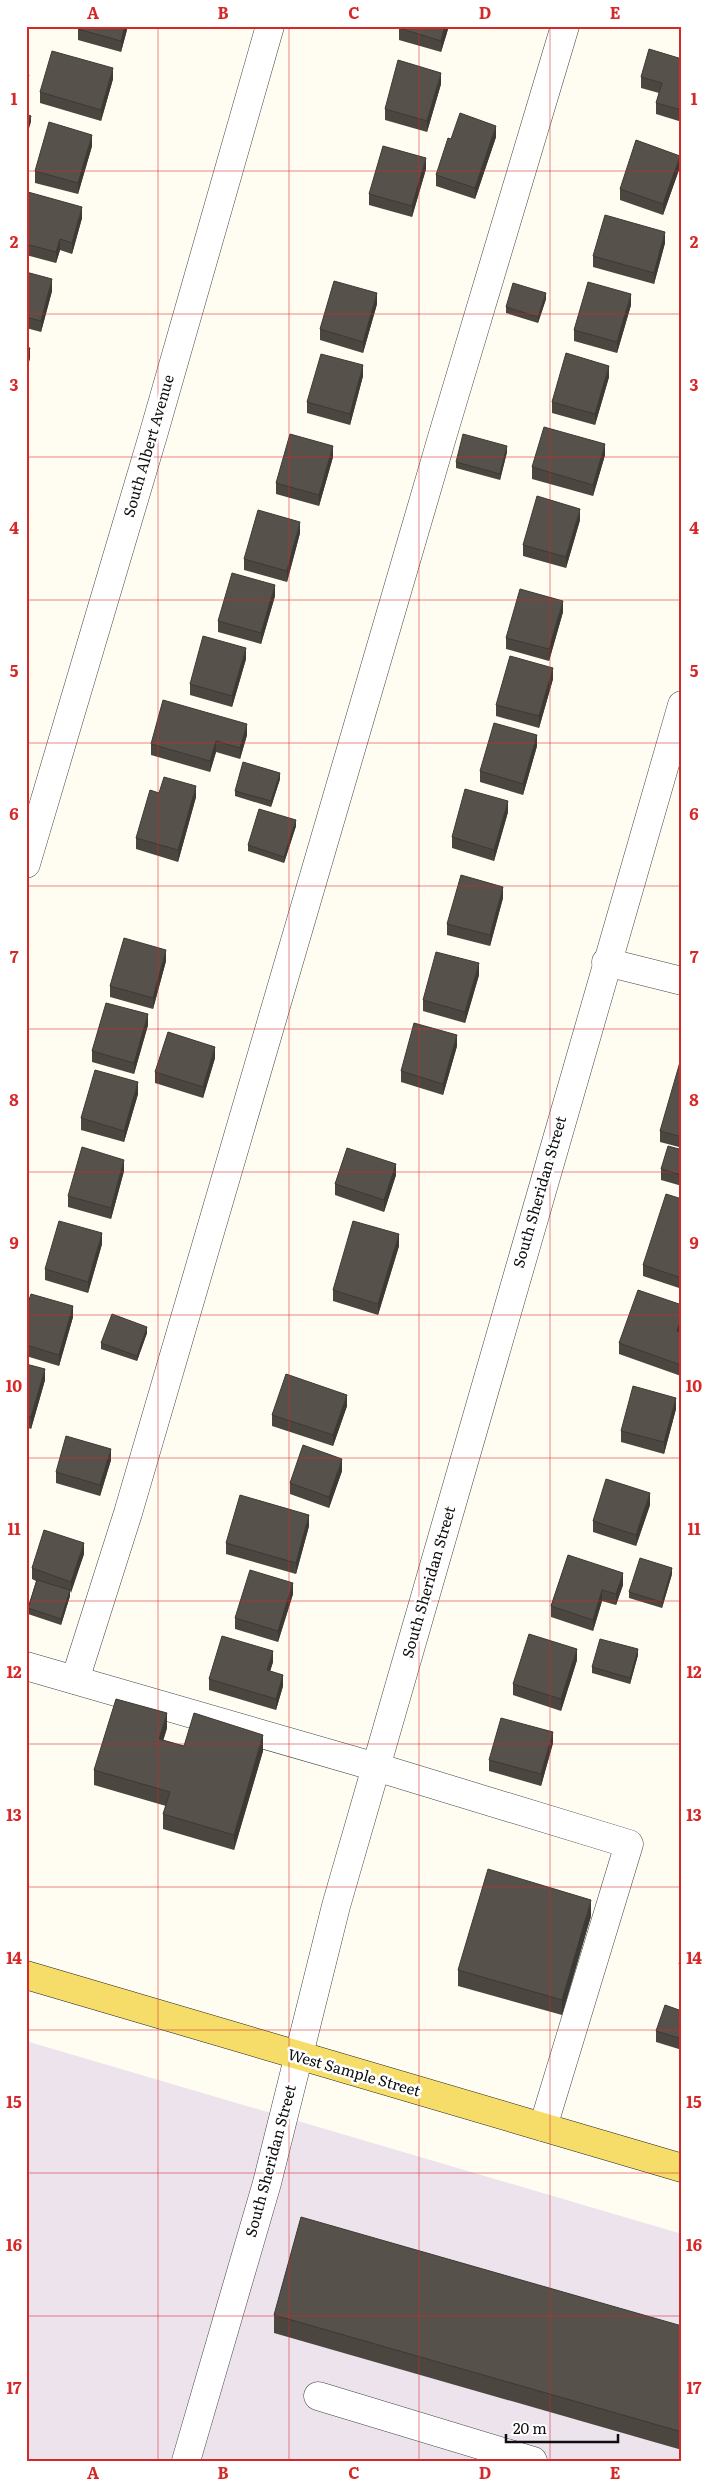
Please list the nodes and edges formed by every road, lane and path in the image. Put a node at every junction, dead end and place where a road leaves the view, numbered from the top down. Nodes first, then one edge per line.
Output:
1 (270, 26) edge
2 (565, 26) edge
3 (682, 705) edge
4 (26, 864) edge
5 (606, 962) junction
6 (682, 981) edge
7 (26, 1666) edge
8 (75, 1680) junction
9 (376, 1767) junction
10 (26, 1976) edge
11 (298, 2057) junction
12 (543, 2128) junction
13 (682, 2168) edge
14 (318, 2396) dead end
15 (186, 2461) edge
16 (533, 2461) edge

1 - 4 street, South Albert Avenue
2 - 8 street
3 - 5 street, South Sheridan Street
5 - 6 street
5 - 9 street, South Sheridan Street
7 - 8 street
8 - 9 street
9 - 11 street, South Sheridan Street
9 - 12 street
10 - 11 main road, West Sample Street
11 - 12 main road, West Sample Street
11 - 15 street, South Sheridan Street
12 - 13 main road, West Sample Street
14 - 16 street

